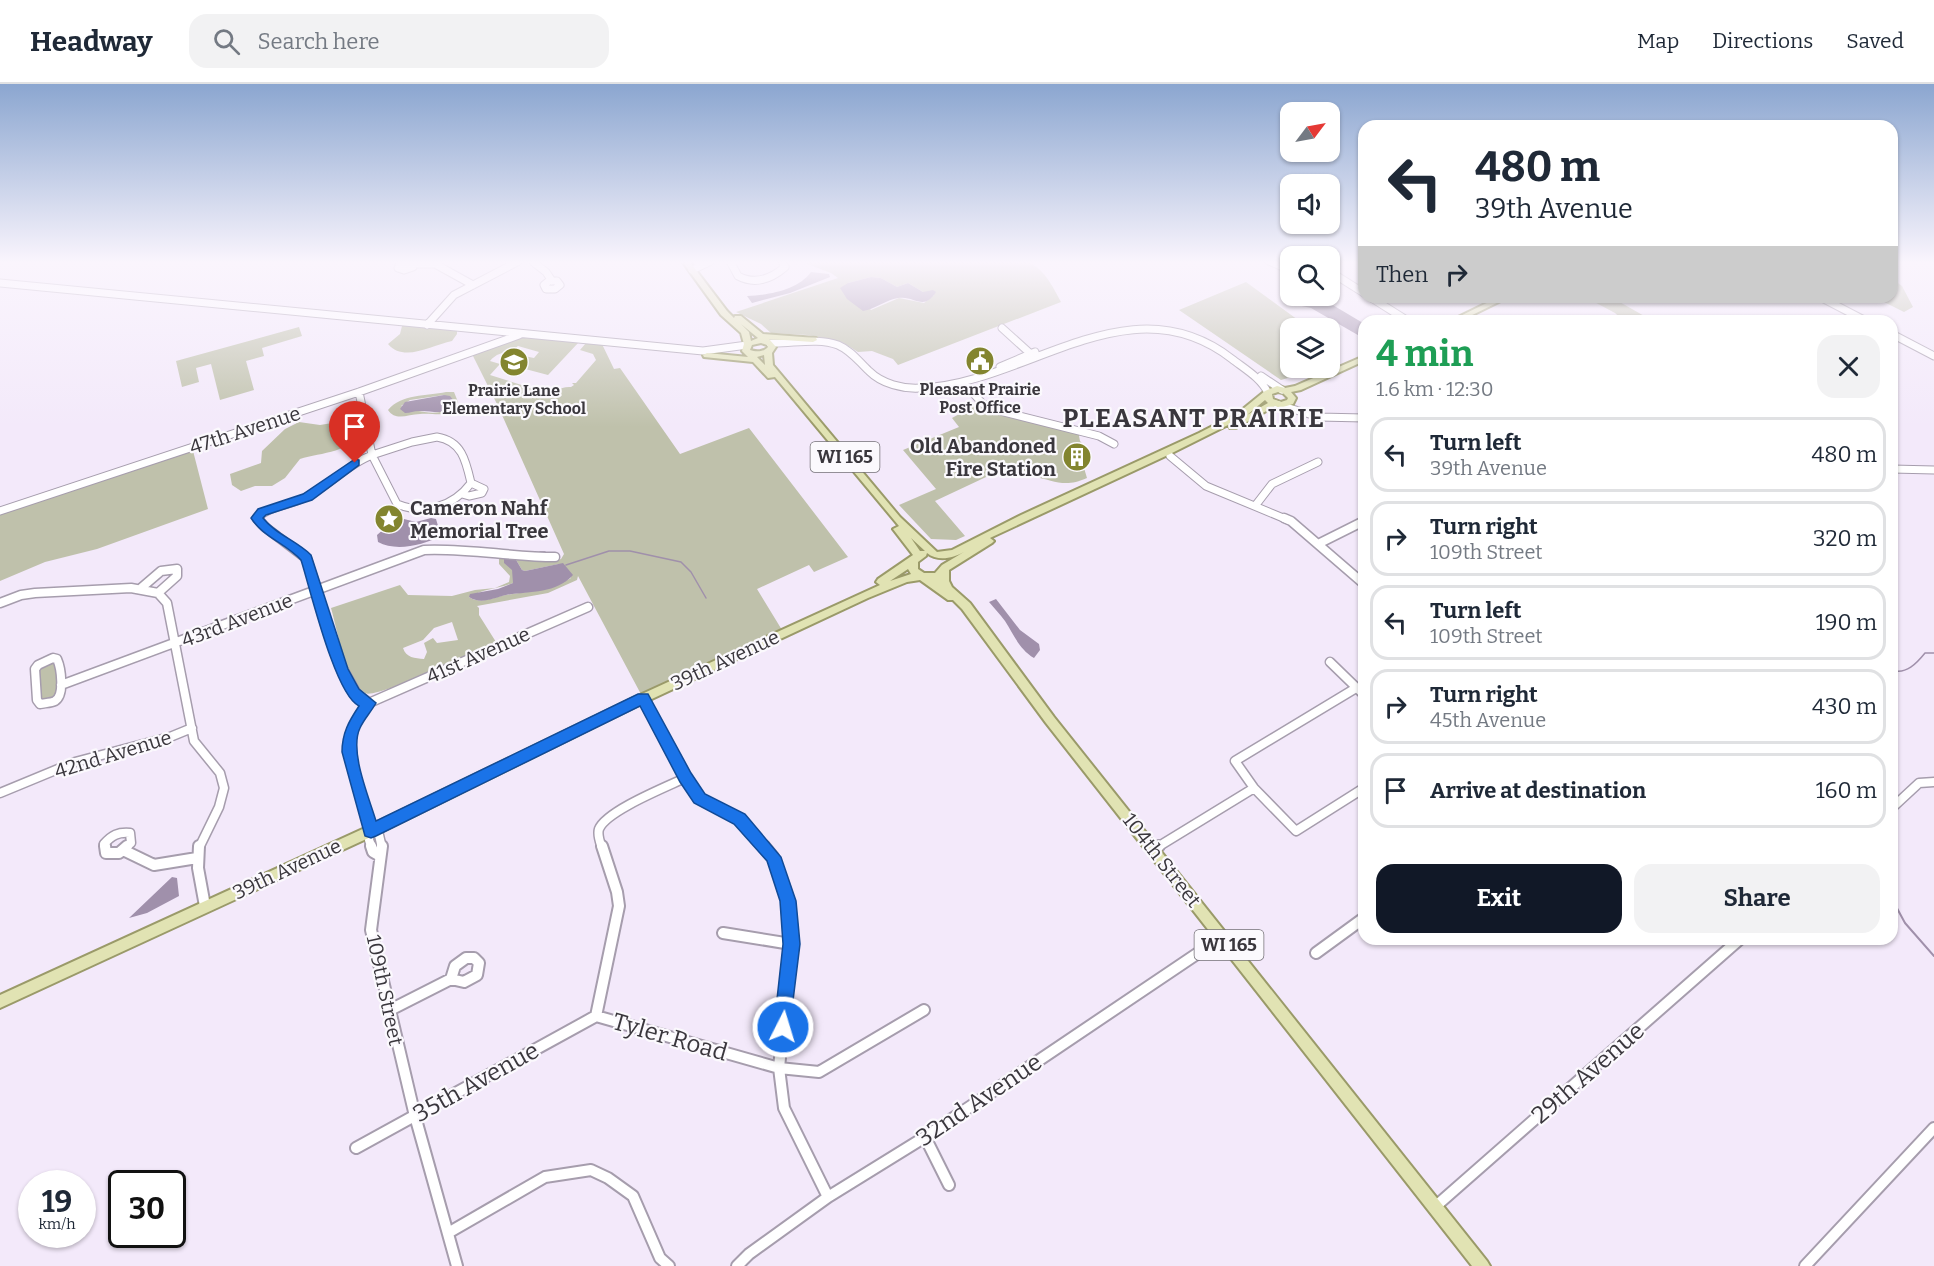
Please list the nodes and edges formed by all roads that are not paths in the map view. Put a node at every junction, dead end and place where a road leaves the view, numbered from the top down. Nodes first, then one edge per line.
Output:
1 (337, 316) edge
2 (435, 316) edge
3 (728, 316) edge
4 (733, 316) edge
5 (427, 325) junction
6 (1002, 328) dead end
7 (522, 334) junction
8 (1898, 337) edge
9 (813, 340) joint
10 (651, 345) junction
11 (767, 345) junction
12 (750, 351) junction
13 (707, 355) joint
14 (852, 355) junction
15 (1033, 356) junction
16 (1934, 356) edge
17 (1358, 361) edge
18 (1358, 365) edge
19 (964, 383) junction
20 (359, 392) junction
21 (1285, 392) junction
22 (350, 395) junction
23 (1271, 399) junction
24 (361, 404) junction
25 (1286, 408) junction
26 (1313, 417) junction
27 (1358, 418) edge
28 (1247, 420) junction
29 (1114, 444) dead end
30 (372, 455) junction
31 (1170, 456) junction
32 (1318, 462) dead end
33 (1898, 469) edge
34 (1934, 470) edge
35 (471, 483) junction
36 (462, 494) junction
37 (1255, 506) junction
38 (0, 511) edge
39 (1358, 524) edge
40 (997, 534) junction
41 (1318, 544) junction
42 (935, 554) junction
43 (555, 557) dead end
44 (917, 557) junction
45 (945, 569) junction
46 (921, 576) junction
47 (1358, 579) edge
48 (136, 589) junction
49 (318, 590) junction
50 (158, 593) junction
51 (865, 595) junction
52 (0, 603) edge
53 (588, 607) dead end
54 (976, 623) junction
55 (176, 644) junction
56 (1330, 662) dead end
57 (61, 685) junction
58 (1356, 688) joint
59 (643, 698) junction
60 (369, 703) junction
61 (192, 728) junction
62 (685, 778) junction
63 (1934, 782) edge
64 (1254, 788) junction
65 (1358, 792) edge
66 (0, 793) edge
67 (1898, 802) edge
68 (371, 831) junction
69 (1153, 849) junction
70 (123, 850) dead end
71 (196, 858) junction
72 (205, 906) junction
73 (1358, 922) edge
74 (723, 933) dead end
75 (1222, 937) junction
76 (791, 944) junction
77 (1733, 945) edge
78 (1316, 953) dead end
79 (451, 979) dead end
80 (0, 1002) edge
81 (924, 1010) dead end
82 (388, 1011) junction
83 (596, 1016) junction
84 (779, 1068) junction
85 (415, 1116) junction
86 (1934, 1128) edge
87 (925, 1137) junction
88 (356, 1148) dead end
89 (949, 1185) dead end
90 (828, 1197) junction
91 (1436, 1206) junction
92 (448, 1233) junction
93 (457, 1266) edge
94 (669, 1266) edge
95 (737, 1266) edge
96 (1482, 1266) edge
97 (1805, 1266) edge

1 - 5 street
2 - 5 street
3 - 12 main road, WI 165
4 - 11 main road, WI 165
5 - 7 street
6 - 15 street
7 - 10 street
7 - 20 street, 47th Avenue
8 - 16 street
9 - 11 main road
9 - 14 street
10 - 12 street
10 - 13 street
11 - 12 main road
11 - 12 main road
11 - 14 street
11 - 42 main road, WI 165
12 - 13 main road
12 - 44 main road, WI 165
14 - 19 street
15 - 19 street
15 - 21 street
15 - 23 street
17 - 21 main road
18 - 21 main road
19 - 29 street
20 - 22 street, 47th Avenue
20 - 24 street
21 - 23 main road
21 - 23 main road
21 - 26 street
22 - 24 street
22 - 38 street, 47th Avenue
23 - 25 street
23 - 28 main road
23 - 40 main road
24 - 30 street
25 - 26 street
25 - 28 main road
26 - 27 street
28 - 31 main road
30 - 35 street
30 - 36 street
30 - 49 street
31 - 37 street
31 - 40 main road
32 - 37 street
33 - 34 street
35 - 36 street
35 - 36 street
37 - 41 street
39 - 41 street
40 - 42 main road
40 - 45 main road
41 - 47 street
42 - 44 main road
42 - 45 main road, WI 165
43 - 49 street, 43rd Avenue
44 - 46 main road, WI 165
44 - 51 main road, 39th Avenue
45 - 46 main road
45 - 54 main road, 104th Street / WI 165
46 - 51 main road, 39th Avenue
46 - 54 main road, 104th Street / WI 165
48 - 50 street
48 - 50 street
48 - 52 street
49 - 55 street, 43rd Avenue
49 - 60 street
50 - 55 street
51 - 59 main road, 39th Avenue
53 - 60 street, 41st Avenue
54 - 69 main road, 104th Street / WI 165
55 - 57 street, 43rd Avenue
55 - 61 street
56 - 58 street
57 - 57 street, 43rd Avenue
58 - 64 street
59 - 62 street
59 - 68 main road, 39th Avenue
60 - 68 street, 109th Street
61 - 66 street, 42nd Avenue
61 - 71 street
62 - 76 street
62 - 83 street
63 - 67 street
64 - 65 street
64 - 69 street
68 - 72 main road, 39th Avenue
68 - 82 street, 109th Street
69 - 75 main road, 104th Street / WI 165
70 - 71 street
71 - 72 street
72 - 80 main road, 39th Avenue
73 - 78 street
74 - 76 street
75 - 87 street, 32nd Avenue
75 - 91 main road, 104th Street / WI 165
76 - 84 street
77 - 91 street, 29th Avenue
79 - 82 street
81 - 84 street, Tyler Road
82 - 85 street, 109th Street
83 - 84 street, Tyler Road
83 - 85 street, 35th Avenue
84 - 90 street
85 - 88 street, 35th Avenue
85 - 92 street, 109th Street
86 - 97 street
87 - 89 street
87 - 90 street, 32nd Avenue
90 - 95 street, 32nd Avenue
91 - 96 main road, 104th Street / WI 165
92 - 93 street, 109th Street
92 - 94 street

